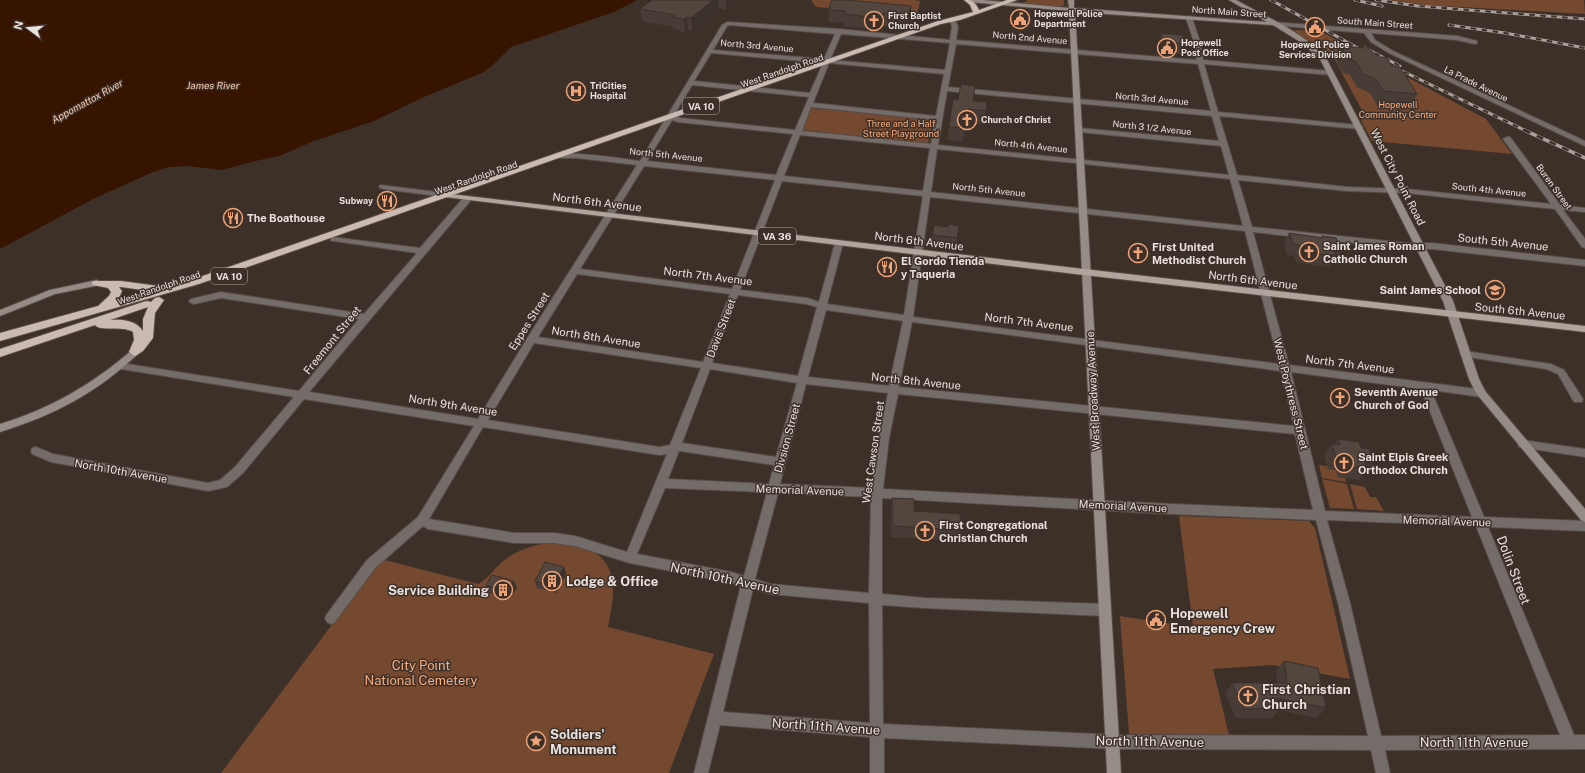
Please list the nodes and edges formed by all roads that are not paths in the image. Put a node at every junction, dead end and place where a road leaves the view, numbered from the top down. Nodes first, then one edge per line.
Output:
1 (968, 0) edge
2 (1014, 0) edge
3 (1071, 0) edge
4 (1232, 0) edge
5 (1003, 2) edge
6 (1072, 9) junction
7 (977, 13) junction
8 (1190, 18) junction
9 (954, 21) junction
10 (729, 22) joint
11 (1273, 24) junction
12 (839, 31) junction
13 (1366, 31) junction
14 (900, 36) junction
15 (914, 37) junction
16 (953, 40) junction
17 (1475, 42) dead end
18 (710, 51) junction
19 (1075, 51) junction
20 (1200, 61) junction
21 (841, 63) junction
22 (826, 65) junction
23 (947, 72) junction
24 (1331, 72) junction
25 (690, 83) junction
26 (749, 89) junction
27 (944, 89) junction
28 (763, 90) junction
29 (813, 95) junction
30 (1078, 101) junction
31 (809, 105) junction
32 (1215, 114) junction
33 (674, 118) junction
34 (939, 118) junction
35 (665, 125) junction
36 (1359, 128) junction
37 (1079, 130) junction
38 (798, 132) junction
39 (1507, 139) dead end
40 (1223, 144) junction
41 (1585, 144) edge
42 (934, 147) junction
43 (556, 156) junction
44 (577, 156) junction
45 (1081, 161) junction
46 (642, 163) junction
47 (1233, 177) junction
48 (779, 178) junction
49 (383, 187) dead end
50 (1391, 191) junction
51 (927, 194) junction
52 (445, 196) junction
53 (457, 197) junction
54 (468, 198) junction
55 (1556, 207) junction
56 (1585, 210) edge
57 (1084, 211) junction
58 (609, 216) junction
59 (1248, 229) junction
60 (758, 233) junction
61 (334, 239) junction
62 (839, 243) junction
63 (1419, 246) junction
64 (1585, 246) edge
65 (423, 251) junction
66 (918, 252) junction
67 (1585, 263) edge
68 (574, 271) junction
69 (1086, 272) junction
70 (97, 283) junction
71 (168, 291) junction
72 (735, 291) junction
73 (1265, 293) junction
74 (159, 300) junction
75 (194, 302) dead end
76 (822, 305) junction
77 (0, 313) edge
78 (89, 313) junction
79 (1452, 315) junction
80 (366, 317) junction
81 (908, 319) junction
82 (1585, 329) edge
83 (0, 336) edge
84 (531, 339) junction
85 (1090, 342) junction
86 (135, 352) junction
87 (0, 353) edge
88 (1465, 354) junction
89 (707, 365) junction
90 (121, 366) junction
91 (1285, 367) junction
92 (803, 380) junction
93 (1424, 385) junction
94 (894, 391) junction
95 (1481, 393) junction
96 (303, 394) junction
97 (1578, 399) dead end
98 (1094, 411) junction
99 (481, 422) junction
100 (0, 428) edge
101 (1300, 431) junction
102 (1523, 444) junction
103 (676, 447) junction
104 (36, 451) dead end
105 (1585, 453) edge
106 (780, 462) junction
107 (662, 483) junction
108 (208, 488) joint
109 (773, 489) junction
110 (877, 493) junction
111 (1099, 504) junction
112 (1321, 516) junction
113 (1585, 517) edge
114 (422, 520) junction
115 (1480, 522) junction
116 (1585, 526) edge
117 (630, 558) junction
118 (748, 583) junction
119 (875, 599) junction
120 (1105, 610) junction
121 (331, 618) dead end
122 (716, 718) junction
123 (877, 730) junction
124 (1112, 741) junction
125 (1570, 742) junction
126 (1585, 742) edge
127 (1376, 743) junction
128 (701, 773) edge
129 (877, 773) edge
130 (1114, 773) edge
131 (1383, 773) edge

1 - 5 street, North Main Street
1 - 7 highway
2 - 5 highway, VA 10
3 - 6 street, West Broadway Avenue
4 - 11 street, West City Point Road
5 - 6 street, North Main Street
5 - 7 highway, West Randolph Road / VA 10
6 - 8 street, North Main Street
6 - 19 street, West Broadway Avenue
7 - 9 highway, West Randolph Road / VA 10
8 - 11 street, North Main Street
8 - 20 street, West Poythress Street
9 - 14 highway, West Randolph Road / VA 10
9 - 15 highway, West Randolph Road / VA 10
9 - 16 street, West Cawson Street
10 - 12 street, North 2nd Avenue
10 - 18 street, Eppes Street
11 - 13 street, South Main Street
11 - 24 street, West City Point Road
12 - 14 street, North 2nd Avenue
12 - 22 street, Davis Street
13 - 17 street, South Main Street
13 - 41 street, La Prade Avenue
14 - 15 street, North 2nd Avenue
14 - 22 highway, West Randolph Road / VA 10
15 - 16 street, North 2nd Avenue
15 - 21 highway, West Randolph Road / VA 10
16 - 19 street, North 2nd Avenue
16 - 23 street, West Cawson Street
18 - 22 street, North 3rd Avenue
18 - 25 street, Eppes Street
19 - 20 street, North 2nd Avenue
19 - 30 street, West Broadway Avenue
20 - 24 street, North 2nd Avenue
20 - 32 street, West Poythress Street
21 - 22 highway, West Randolph Road / VA 10
21 - 23 street
22 - 26 highway, West Randolph Road / VA 10
22 - 28 highway, West Randolph Road / VA 10
22 - 29 street, Davis Street
23 - 27 street, West Cawson Street
24 - 36 street, West City Point Road
25 - 26 street
25 - 33 street, Eppes Street
26 - 28 street
26 - 33 highway, West Randolph Road / VA 10
27 - 30 street, North 3rd Avenue
27 - 34 street, West Cawson Street
28 - 29 street
28 - 33 highway, West Randolph Road / VA 10
29 - 31 street, Davis Street
30 - 32 street, North 3rd Avenue
30 - 37 street, West Broadway Avenue
31 - 34 street
31 - 38 street, Davis Street
32 - 36 street, North 3rd Avenue
32 - 40 street, West Poythress Street
33 - 35 street, Eppes Street
33 - 38 street, North 4th Avenue
33 - 43 highway, West Randolph Road / VA 10
34 - 42 street, West Cawson Street
35 - 44 highway, West Randolph Road / VA 10
35 - 46 street, Eppes Street
36 - 50 street, West City Point Road
37 - 40 street, North 3 1/2 Avenue
37 - 45 street, West Broadway Avenue
38 - 42 street, North 4th Avenue
38 - 48 street, Davis Street
39 - 55 street, Buren Street
40 - 47 street, West Poythress Street
42 - 45 street, North 4th Avenue
42 - 51 street, West Cawson Street
43 - 44 street, North 5th Avenue
43 - 52 highway, West Randolph Road / VA 10
44 - 46 street, North 5th Avenue
44 - 53 highway, West Randolph Road / VA 10
45 - 47 street, North 4th Avenue
45 - 57 street, West Broadway Avenue
46 - 48 street, North 5th Avenue
46 - 58 street, Eppes Street
47 - 50 street, North 4th Avenue
47 - 59 street, West Poythress Street
48 - 51 street, North 5th Avenue
48 - 60 street, Davis Street
49 - 52 street, North 6th Avenue
50 - 55 street, South 4th Avenue
50 - 63 street, West City Point Road
51 - 57 street, North 5th Avenue
51 - 66 street, West Cawson Street
52 - 53 main road, North 6th Avenue / VA 36
52 - 71 highway, West Randolph Road / VA 10
53 - 54 main road, North 6th Avenue / VA 36
53 - 61 highway, West Randolph Road / VA 10
54 - 58 main road, North 6th Avenue / VA 36
54 - 65 street, Freemont Street
55 - 56 street, South 4th Avenue
55 - 64 street, Buren Street
57 - 59 street, North 5th Avenue
57 - 69 street, West Broadway Avenue
58 - 60 main road, North 6th Avenue / VA 36
58 - 68 street, Eppes Street
59 - 63 street, North 5th Avenue
59 - 73 street, West Poythress Street
60 - 62 main road, North 6th Avenue / VA 36
60 - 72 street, Davis Street
61 - 65 street
61 - 74 highway, West Randolph Road / VA 10
62 - 66 main road, North 6th Avenue / VA 36
62 - 76 street, Divsion Street
63 - 67 street, South 5th Avenue
63 - 79 street, West City Point Road
65 - 80 street, Freemont Street
66 - 69 main road, North 6th Avenue / VA 36
66 - 81 street, West Cawson Street
68 - 72 street, North 7th Avenue
68 - 84 street, Eppes Street
69 - 73 main road, North 6th Avenue
69 - 85 street, West Broadway Avenue
70 - 71 highway
70 - 77 street
70 - 78 highway
71 - 78 highway, West Randolph Road / VA 10
72 - 76 street, North 7th Avenue
72 - 89 street, Davis Street
73 - 79 main road, North 6th Avenue
73 - 91 street, West Poythress Street
74 - 86 highway
74 - 87 highway, West Randolph Road / VA 10
75 - 80 street
76 - 81 street, North 7th Avenue
76 - 92 street, Divsion Street
78 - 83 highway, West Randolph Road / VA 10
79 - 82 main road, South 6th Avenue
79 - 88 street, West City Point Road
80 - 96 street, Freemont Street
81 - 85 street, North 7th Avenue
81 - 94 street, West Cawson Street
84 - 89 street, North 8th Avenue
84 - 99 street, Eppes Street
85 - 91 street, North 7th Avenue
85 - 98 street, West Broadway Avenue
86 - 87 highway
86 - 90 street
88 - 95 street, West City Point Road
88 - 97 street
89 - 92 street, North 8th Avenue
89 - 103 street, Davis Street
90 - 96 street, North 9th Avenue
90 - 100 street
91 - 93 street, North 7th Avenue
91 - 101 street, West Poythress Street
92 - 94 street, North 8th Avenue
92 - 106 street, Divsion Street
93 - 95 street, North 7th Avenue
93 - 115 street, Dolin Street
94 - 98 street, North 8th Avenue
94 - 110 street, West Cawson Street
95 - 102 street, West City Point Road
96 - 99 street, North 9th Avenue
96 - 108 street, Freemont Street
98 - 101 street, North 8th Avenue
98 - 111 street, West Broadway Avenue
99 - 103 street, North 9th Avenue
99 - 114 street, Eppes Street
101 - 112 street, West Poythress Street
102 - 105 street
102 - 113 street, West City Point Road
103 - 106 street, North 9th Avenue
103 - 107 street, Davis Street
104 - 108 street, North 10th Avenue
106 - 109 street, Divsion Street
107 - 109 street, Memorial Avenue
107 - 117 street, Davis Street
109 - 110 street, Memorial Avenue
109 - 118 street, Divsion Street
110 - 111 street, Memorial Avenue
110 - 119 street, West Cawson Street
111 - 112 street, Memorial Avenue
111 - 120 street, West Broadway Avenue
112 - 115 street, Memorial Avenue
112 - 127 street, West Poythress Street
114 - 117 street, North 10th Avenue
114 - 121 street, Eppes Street
115 - 116 street, Memorial Avenue
115 - 125 street, Dolin Street
117 - 118 street, North 10th Avenue
118 - 119 street, North 10th Avenue
118 - 122 street, Divsion Street
119 - 120 street, North 10th Avenue
119 - 123 street, West Cawson Street
120 - 124 street, West Broadway Avenue
122 - 123 street, North 11th Avenue
122 - 128 street, Divsion Street
123 - 124 street, North 11th Avenue
123 - 129 street, West Cawson Street
124 - 127 street, North 11th Avenue
124 - 130 street, West Broadway Avenue
125 - 126 street, North 11th Avenue
125 - 127 street, North 11th Avenue
127 - 131 street, West Poythress Street

